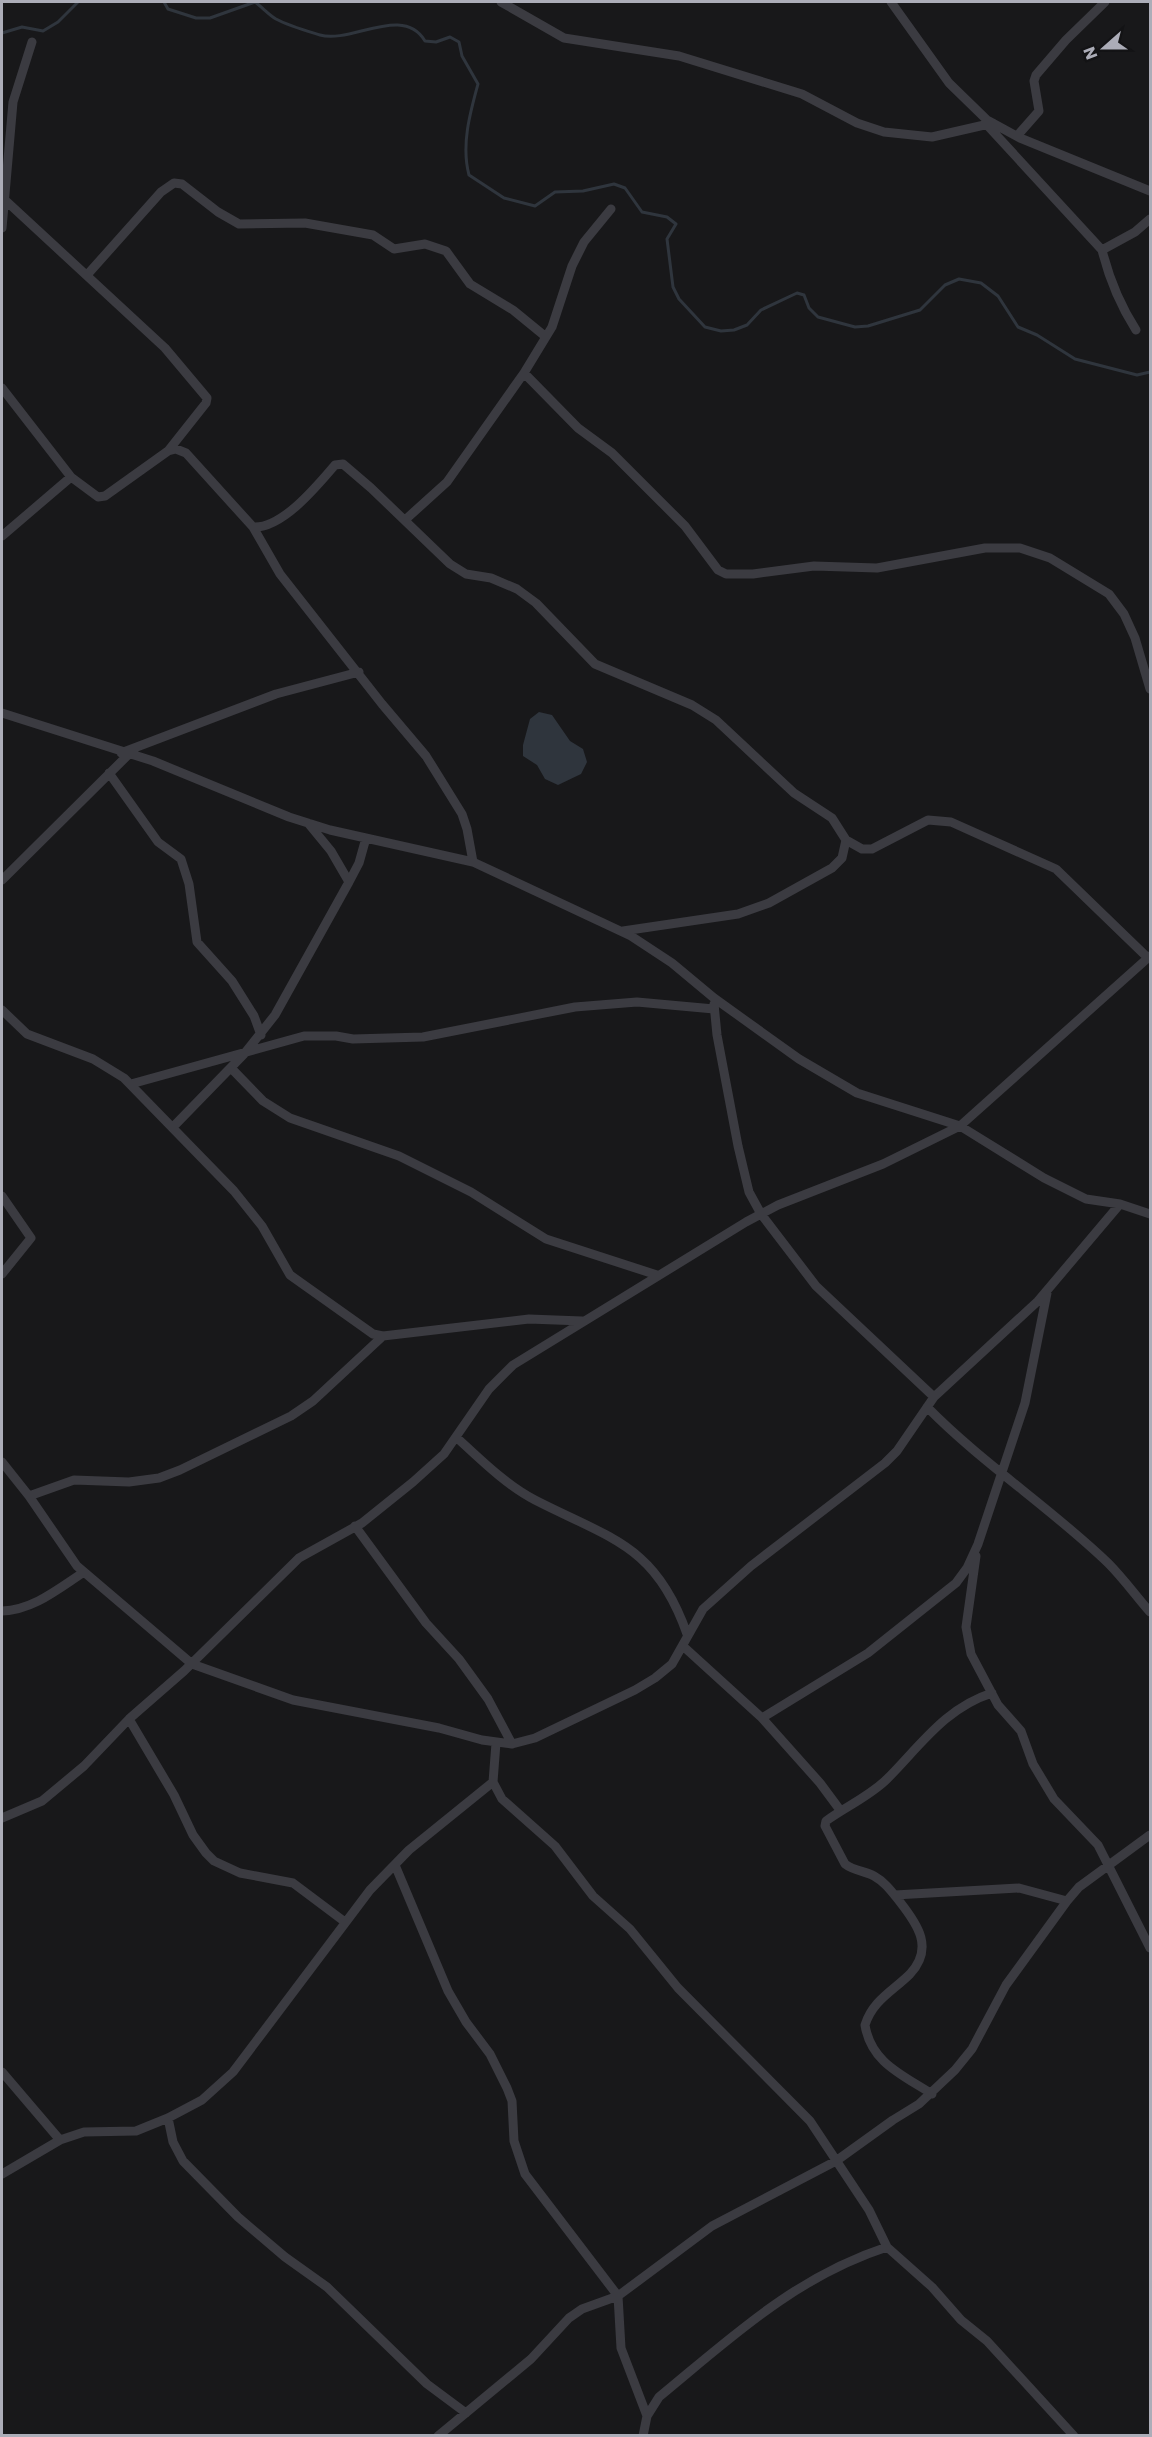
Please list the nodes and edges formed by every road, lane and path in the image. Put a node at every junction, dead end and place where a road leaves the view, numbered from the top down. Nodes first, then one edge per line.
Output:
1 (501, 2) edge
2 (891, 2) edge
3 (1105, 2) edge
4 (32, 42) dead end
5 (13, 102) junction
6 (2, 107) edge
7 (990, 124) junction
8 (1017, 136) junction
9 (1150, 191) edge
10 (5, 200) junction
11 (611, 208) dead end
12 (1150, 219) edge
13 (2, 228) edge
14 (1102, 249) junction
15 (87, 275) junction
16 (1136, 330) dead end
17 (546, 337) junction
18 (524, 373) junction
19 (2, 388) edge
20 (168, 451) junction
21 (71, 477) junction
22 (405, 520) junction
23 (253, 527) junction
24 (2, 536) edge
25 (359, 672) junction
26 (1150, 689) edge
27 (2, 713) edge
28 (125, 753) junction
29 (109, 773) junction
30 (308, 823) junction
31 (366, 838) junction
32 (846, 840) junction
33 (473, 862) junction
34 (2, 880) edge
35 (349, 882) junction
36 (621, 931) junction
37 (1149, 957) edge
38 (714, 998) junction
39 (714, 1009) junction
40 (2, 1010) edge
41 (261, 1035) junction
42 (244, 1054) junction
43 (231, 1068) junction
44 (131, 1084) junction
45 (960, 1126) junction
46 (173, 1127) junction
47 (2, 1196) edge
48 (1120, 1204) junction
49 (761, 1214) junction
50 (1150, 1214) edge
51 (2, 1274) edge
52 (657, 1275) junction
53 (1047, 1291) junction
54 (582, 1321) junction
55 (383, 1336) junction
56 (934, 1397) junction
57 (927, 1407) junction
58 (456, 1437) junction
59 (2, 1461) edge
60 (1002, 1472) junction
61 (29, 1496) junction
62 (355, 1526) junction
63 (978, 1544) junction
64 (84, 1572) junction
65 (2, 1611) edge
66 (1150, 1612) edge
67 (687, 1634) junction
68 (684, 1647) junction
69 (192, 1664) junction
70 (992, 1693) junction
71 (762, 1718) junction
72 (129, 1719) junction
73 (496, 1743) junction
74 (512, 1744) junction
75 (493, 1782) junction
76 (840, 1810) junction
77 (2, 1818) edge
78 (1150, 1835) edge
79 (1109, 1864) junction
80 (395, 1865) junction
81 (895, 1895) junction
82 (1067, 1901) junction
83 (345, 1922) junction
84 (1150, 1948) edge
85 (2, 2072) edge
86 (932, 2094) junction
87 (168, 2118) junction
88 (60, 2140) junction
89 (836, 2161) junction
90 (2, 2174) edge
91 (886, 2247) junction
92 (618, 2296) junction
93 (466, 2412) junction
94 (647, 2416) junction
95 (438, 2436) edge
96 (643, 2436) edge
97 (1074, 2436) edge

1 - 7 street
2 - 7 street
3 - 8 street
4 - 5 street
5 - 6 street
5 - 10 street
7 - 8 street
7 - 14 street
8 - 9 street
10 - 13 street
10 - 15 street
11 - 17 street
12 - 14 street
14 - 16 street
15 - 17 street
15 - 20 street
17 - 18 street
18 - 22 street
18 - 26 street
19 - 21 street
20 - 21 street
20 - 23 street
21 - 24 street
22 - 23 street
22 - 32 street
23 - 25 street
25 - 28 street
25 - 33 street
27 - 28 street
28 - 29 street
28 - 30 street
29 - 34 street
29 - 41 street
30 - 31 street
30 - 35 street
31 - 33 street
31 - 35 street
32 - 36 street
32 - 37 street
33 - 36 street
35 - 41 street
36 - 38 street
37 - 45 street
38 - 39 street
38 - 45 street
39 - 42 street
39 - 49 street
40 - 44 street
41 - 42 street
42 - 43 street
42 - 44 street
43 - 46 street
43 - 52 street
44 - 46 street
45 - 48 street
45 - 49 street
46 - 55 street
47 - 51 street
48 - 50 street
48 - 53 street
49 - 52 street
49 - 56 street
52 - 54 street
53 - 56 street
53 - 60 street
54 - 55 street
54 - 58 street
55 - 61 street
56 - 57 street
57 - 60 street
57 - 67 street
58 - 62 street
58 - 67 street
59 - 61 street
60 - 63 street
60 - 66 street
61 - 64 street
62 - 69 street
62 - 74 street
63 - 70 street
63 - 71 street
64 - 65 street
64 - 69 street
67 - 68 street
68 - 71 street
68 - 74 street
69 - 72 street
69 - 73 street
70 - 76 street
70 - 79 street
71 - 76 street
72 - 77 street
72 - 83 street
73 - 74 street
73 - 75 street
75 - 80 street
75 - 89 street
76 - 81 street
78 - 79 street
79 - 82 street
79 - 84 street
80 - 83 street
80 - 92 street
81 - 82 street
81 - 86 street
82 - 86 street
83 - 87 street
85 - 88 street
86 - 89 street
87 - 88 street
87 - 93 street
88 - 90 street
89 - 91 street
89 - 92 street
91 - 94 street
91 - 97 street
92 - 93 street
92 - 94 street
93 - 95 street
94 - 96 street

